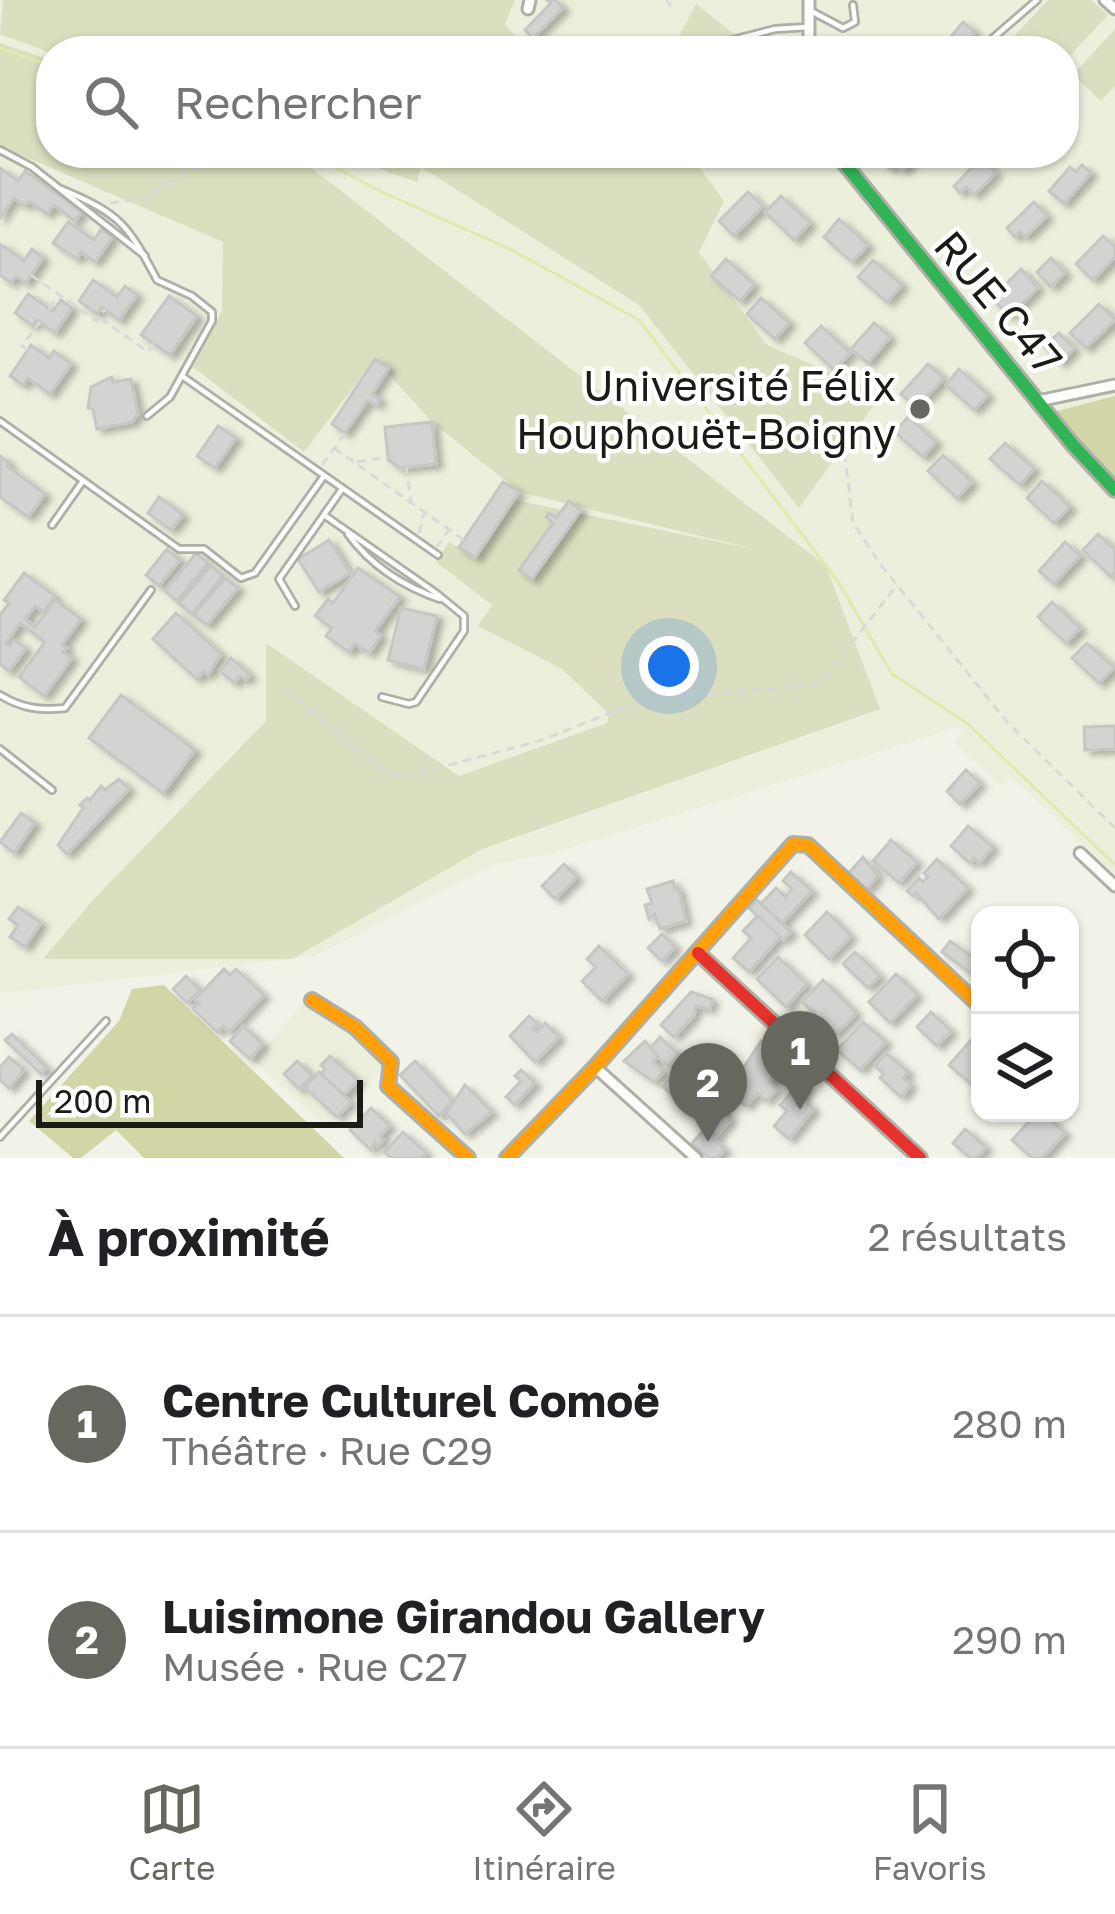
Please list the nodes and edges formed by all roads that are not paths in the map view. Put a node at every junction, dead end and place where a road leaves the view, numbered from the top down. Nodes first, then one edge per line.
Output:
1 (1037, 0) edge
2 (1105, 0) edge
3 (809, 5) edge
4 (853, 5) dead end
5 (1115, 9) edge
6 (808, 27) junction
7 (748, 36) edge
8 (808, 36) edge
9 (995, 36) edge
10 (0, 150) edge
11 (846, 168) edge
12 (62, 189) junction
13 (148, 259) junction
14 (182, 376) junction
15 (1115, 385) edge
16 (1038, 401) junction
17 (147, 416) dead end
18 (0, 421) edge
19 (321, 474) junction
20 (83, 481) junction
21 (342, 489) junction
22 (1115, 490) edge
23 (323, 515) junction
24 (52, 525) dead end
25 (436, 554) road end
26 (151, 590) dead end
27 (295, 606) dead end
28 (0, 695) edge
29 (382, 698) dead end
30 (0, 748) edge
31 (52, 790) dead end
32 (1080, 853) dead end
33 (1115, 886) edge
34 (698, 953) junction
35 (971, 998) edge
36 (312, 1000) dead end
37 (106, 1021) dead end
38 (595, 1067) junction
39 (0, 1137) edge
40 (468, 1158) edge
41 (507, 1158) edge
42 (696, 1158) edge
43 (920, 1158) edge

1 - 9 lane
2 - 5 street
3 - 4 lane
3 - 6 street
6 - 7 lane
6 - 8 street
10 - 12 lane
11 - 16 street, RUE C47
12 - 13 lane
12 - 13 lane
13 - 14 lane
14 - 17 lane
14 - 19 lane
15 - 16 street
16 - 22 street, RUE C47
18 - 20 lane
19 - 20 lane
19 - 21 lane
20 - 24 lane
21 - 23 lane
21 - 25 lane
23 - 27 lane
23 - 29 lane
26 - 28 lane
30 - 31 lane
32 - 33 street
34 - 35 street
34 - 38 street
34 - 43 street
36 - 40 street
37 - 39 lane
38 - 41 street
38 - 42 street

